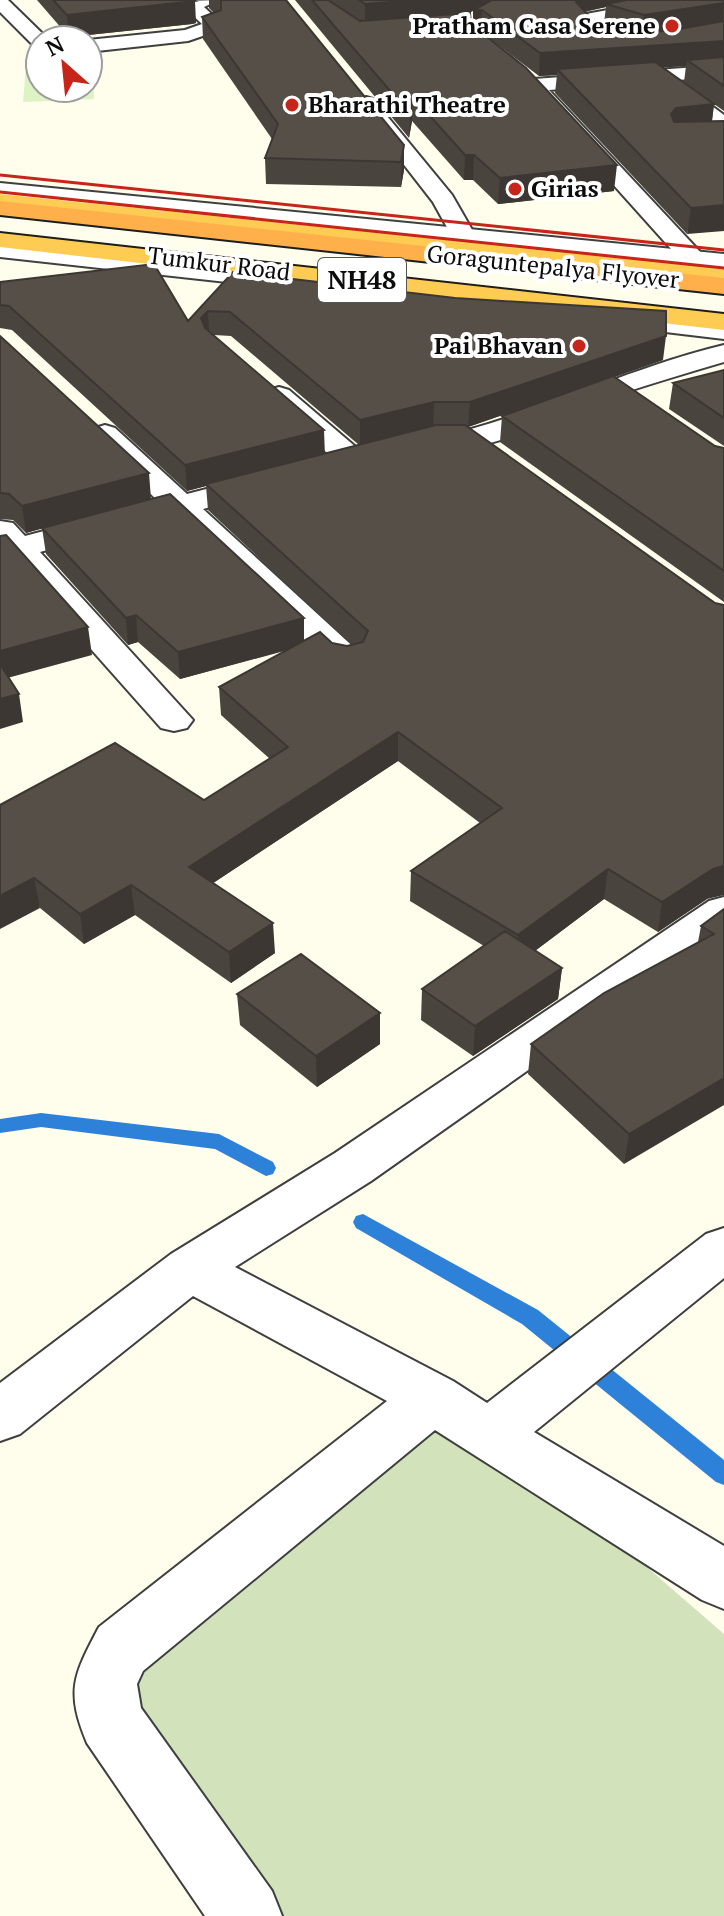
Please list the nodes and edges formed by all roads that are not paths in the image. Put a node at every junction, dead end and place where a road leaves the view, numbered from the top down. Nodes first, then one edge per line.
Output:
1 (210, 0) edge
2 (692, 0) edge
3 (0, 2) edge
4 (24, 25) edge
5 (724, 33) edge
6 (104, 44) edge
7 (724, 71) edge
8 (659, 77) junction
9 (356, 90) edge
10 (719, 133) edge
11 (0, 190) edge
12 (0, 201) edge
13 (0, 208) edge
14 (0, 225) edge
15 (463, 235) junction
16 (0, 240) edge
17 (0, 250) edge
18 (714, 271) edge
19 (724, 303) edge
20 (724, 322) edge
21 (724, 331) edge
22 (724, 353) edge
23 (252, 373) edge
24 (80, 411) edge
25 (349, 461) junction
26 (182, 505) junction
27 (6, 542) edge
28 (347, 661) edge
29 (174, 720) dead end
30 (724, 911) edge
31 (724, 1249) edge
32 (190, 1269) junction
33 (433, 1398) junction
34 (0, 1416) edge
35 (490, 1435) junction
36 (724, 1580) edge
37 (247, 1916) edge

1 - 6 street
2 - 5 street
3 - 4 street
7 - 8 street
8 - 10 street
8 - 18 street
9 - 15 street
11 - 15 street
12 - 18 highway, Tumkur Road / NH48
13 - 18 highway, Goraguntepalya Flyover
14 - 19 highway, Goraguntepalya Flyover
15 - 18 street
16 - 20 highway, Tumkur Road / NH48
17 - 21 street
22 - 25 street
23 - 25 street
24 - 26 street
25 - 26 street
26 - 27 street
26 - 28 street
27 - 29 street
30 - 32 street
31 - 35 street
32 - 33 street
32 - 34 street
33 - 35 street
33 - 37 street
35 - 36 street

